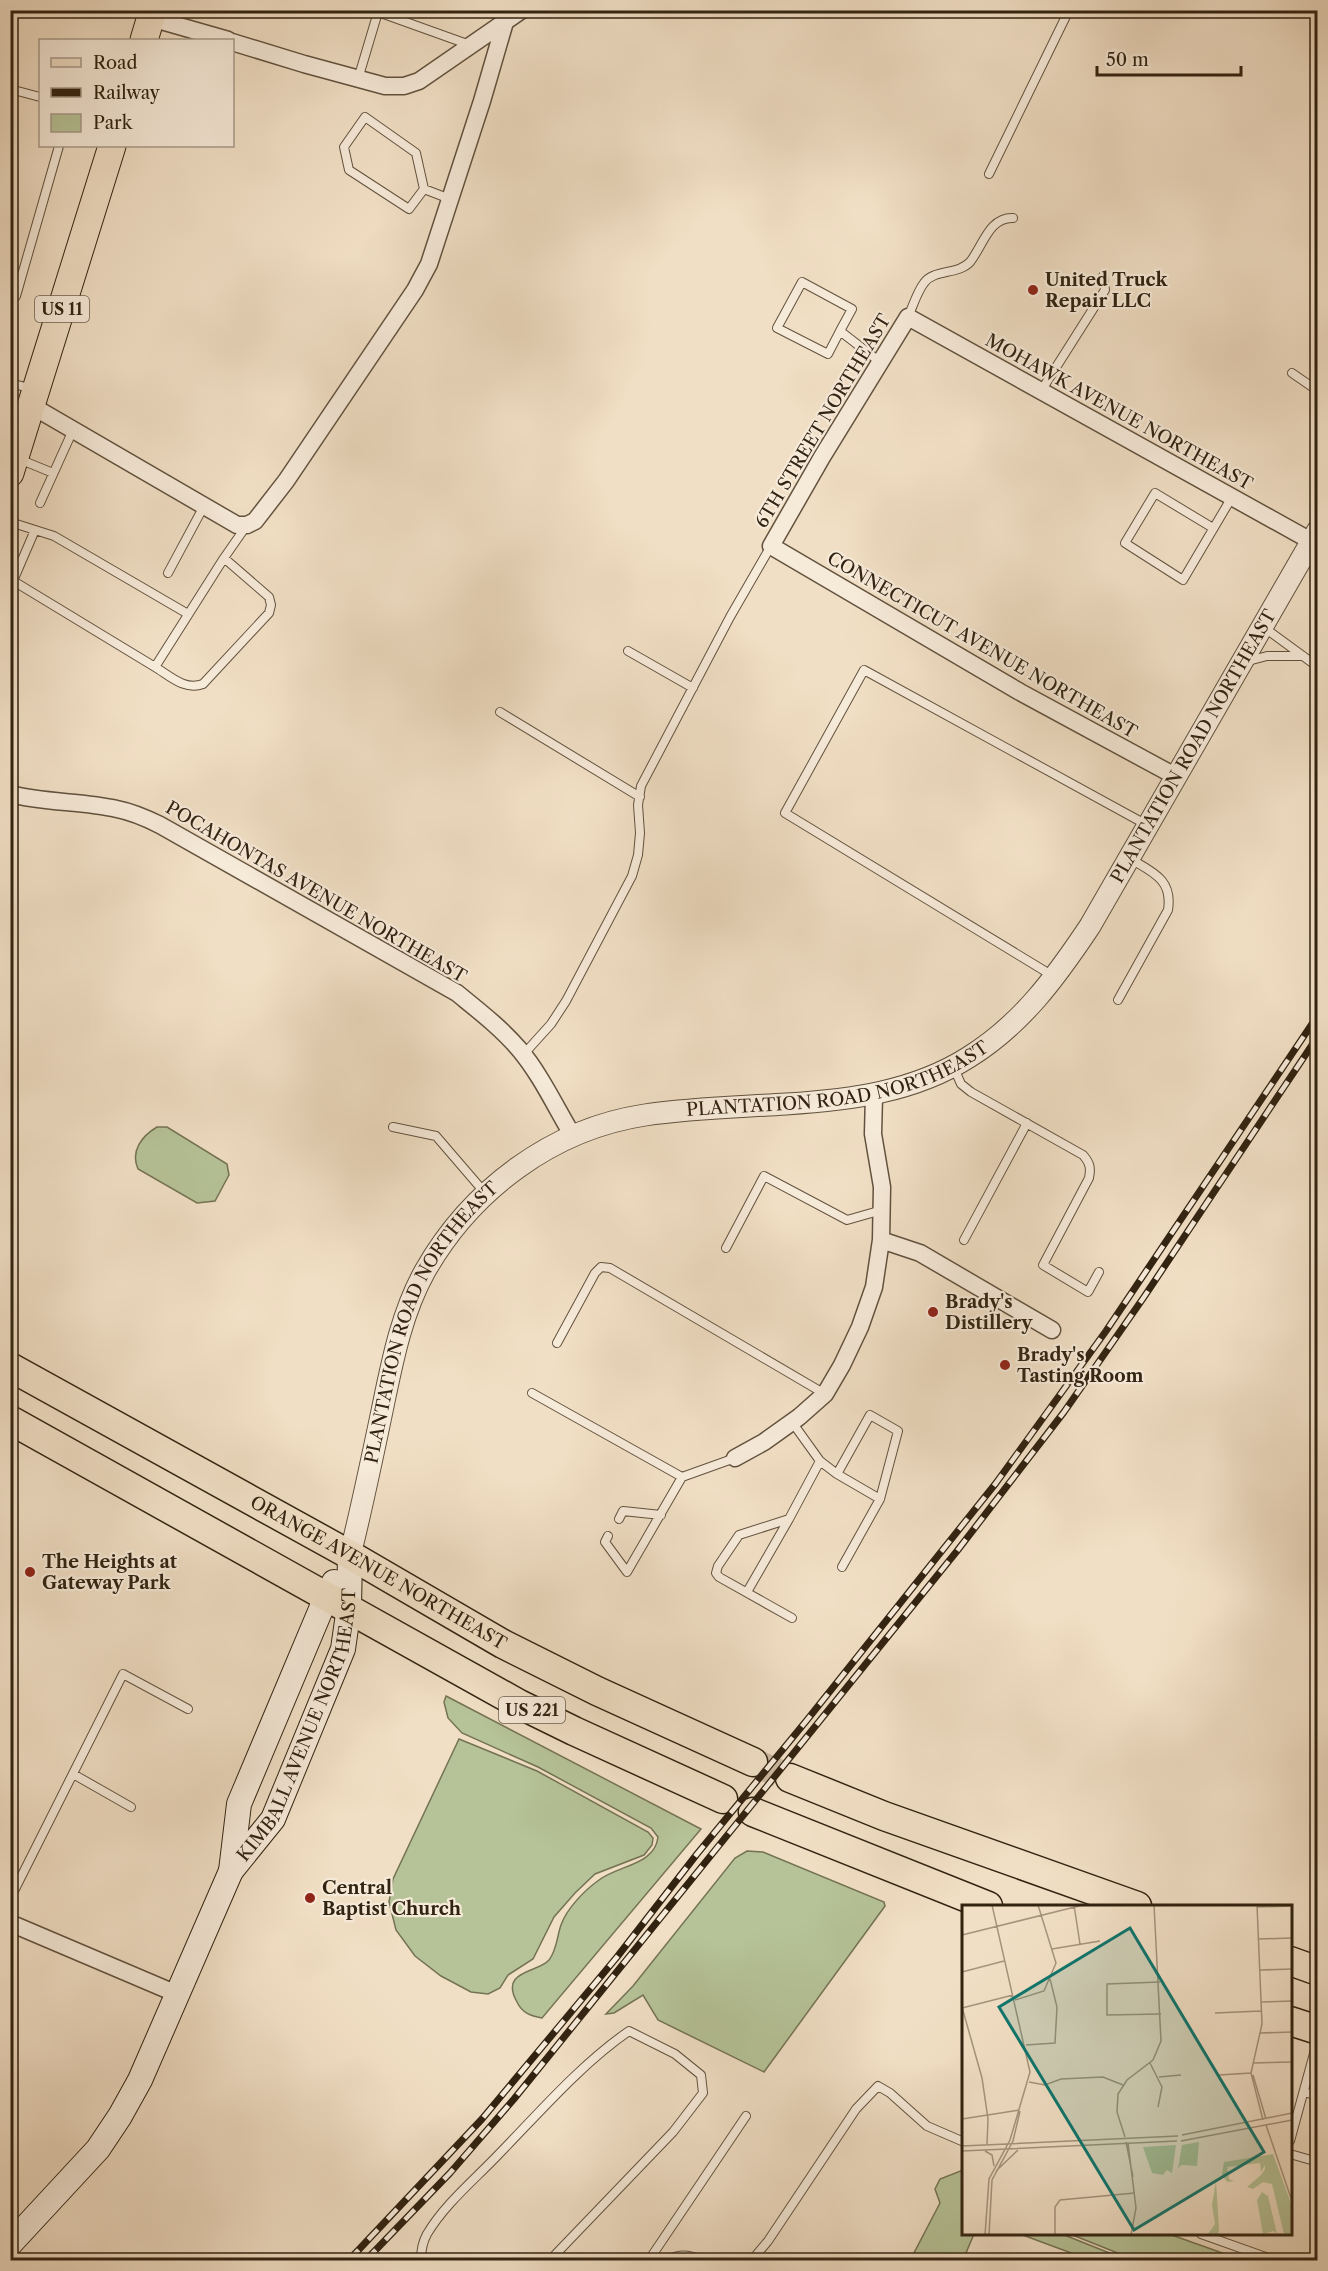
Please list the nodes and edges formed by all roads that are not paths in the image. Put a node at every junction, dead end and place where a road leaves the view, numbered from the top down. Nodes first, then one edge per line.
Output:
1 (522, 10) edge
2 (1069, 10) edge
3 (505, 22) junction
4 (149, 23) edge
5 (223, 39) edge
6 (234, 43) edge
7 (471, 45) junction
8 (358, 79) junction
9 (10, 89) edge
10 (39, 97) edge
11 (59, 147) edge
12 (112, 147) edge
13 (989, 174) dead end
14 (423, 189) junction
15 (450, 199) junction
16 (1013, 218) dead end
17 (1103, 276) dead end
18 (10, 304) edge
19 (908, 317) junction
20 (840, 331) junction
21 (880, 362) junction
22 (1292, 373) dead end
23 (10, 383) edge
24 (1041, 391) junction
25 (1317, 391) edge
26 (34, 398) junction
27 (73, 430) junction
28 (13, 465) edge
29 (53, 473) junction
30 (1232, 497) junction
31 (40, 503) dead end
32 (204, 506) junction
33 (10, 522) edge
34 (247, 525) junction
35 (1214, 528) junction
36 (34, 530) junction
37 (1314, 535) edge
38 (771, 546) junction
39 (224, 558) junction
40 (168, 573) dead end
41 (12, 580) edge
42 (188, 614) junction
43 (1262, 626) junction
44 (628, 651) dead end
45 (1303, 656) junction
46 (155, 667) junction
47 (1317, 667) edge
48 (1236, 669) junction
49 (693, 688) junction
50 (500, 712) dead end
51 (1175, 776) junction
52 (10, 794) edge
53 (640, 797) junction
54 (1147, 825) junction
55 (1129, 857) junction
56 (1056, 978) junction
57 (1118, 1000) dead end
58 (523, 1055) junction
59 (952, 1066) junction
60 (874, 1095) junction
61 (1027, 1123) junction
62 (393, 1127) dead end
63 (573, 1137) junction
64 (486, 1193) junction
65 (882, 1209) junction
66 (881, 1239) junction
67 (964, 1240) dead end
68 (726, 1248) dead end
69 (1099, 1272) dead end
70 (1052, 1330) dead end
71 (557, 1343) dead end
72 (10, 1367) edge
73 (532, 1394) dead end
74 (825, 1394) junction
75 (10, 1420) edge
76 (792, 1422) junction
77 (735, 1458) joint
78 (820, 1461) junction
79 (837, 1474) junction
80 (682, 1477) junction
81 (880, 1499) junction
82 (661, 1515) junction
83 (619, 1519) dead end
84 (789, 1519) junction
85 (608, 1536) dead end
86 (350, 1555) junction
87 (842, 1567) dead end
88 (747, 1592) junction
89 (338, 1601) junction
90 (792, 1618) dead end
91 (188, 1708) dead end
92 (753, 1762) tunnel mouth
93 (73, 1774) junction
94 (790, 1778) tunnel mouth
95 (723, 1799) dead end
96 (131, 1807) dead end
97 (753, 1812) dead end
98 (231, 1871) junction
99 (10, 1899) edge
100 (986, 1905) edge
101 (1134, 1905) edge
102 (10, 1923) edge
103 (1292, 1962) edge
104 (1317, 1971) edge
105 (177, 1994) junction
106 (1292, 2022) edge
107 (1317, 2030) edge
108 (1317, 2039) edge
109 (1304, 2092) junction
110 (1317, 2096) edge
111 (746, 2116) dead end
112 (1292, 2134) edge
113 (962, 2142) edge
114 (1292, 2155) edge
115 (1317, 2162) edge
116 (1203, 2235) edge
117 (10, 2244) edge
118 (421, 2260) edge
119 (555, 2260) edge
120 (649, 2260) edge
121 (666, 2260) edge
122 (701, 2260) edge
123 (752, 2260) edge
124 (1274, 2260) edge

1 - 3 street
2 - 13 lane
3 - 7 street
3 - 15 street
4 - 5 street
6 - 8 street
7 - 8 street
7 - 8 lane
9 - 10 lane
11 - 18 lane
12 - 26 main road, US 11
14 - 14 lane
14 - 15 lane
15 - 34 street
16 - 19 lane
17 - 24 lane
19 - 21 street, 6TH STREET NORTHEAST
19 - 24 street, MOHAWK AVENUE NORTHEAST
20 - 20 lane
20 - 21 lane
21 - 38 street, 6TH STREET NORTHEAST
22 - 25 lane
23 - 26 lane
24 - 30 street, MOHAWK AVENUE NORTHEAST
26 - 27 street
26 - 28 main road, US 11
27 - 29 lane
27 - 32 street
28 - 29 lane
29 - 31 lane
30 - 35 lane
30 - 37 street, MOHAWK AVENUE NORTHEAST
32 - 34 street
32 - 40 lane
33 - 36 lane
34 - 39 lane
35 - 35 lane
36 - 41 lane
36 - 42 lane
37 - 43 street, PLANTATION ROAD NORTHEAST
38 - 49 lane
38 - 51 street, CONNECTICUT AVENUE NORTHEAST
39 - 42 lane
39 - 46 lane
41 - 46 lane
42 - 46 lane
43 - 45 lane
43 - 48 street, PLANTATION ROAD NORTHEAST
44 - 49 lane
45 - 47 lane
45 - 48 lane
48 - 51 street, PLANTATION ROAD NORTHEAST
49 - 53 lane
50 - 53 lane
51 - 54 street, PLANTATION ROAD NORTHEAST
52 - 58 street, POCAHONTAS AVENUE NORTHEAST
53 - 58 lane
54 - 55 street, PLANTATION ROAD NORTHEAST
54 - 56 lane
55 - 56 street, PLANTATION ROAD NORTHEAST
55 - 57 lane
56 - 59 street, PLANTATION ROAD NORTHEAST
58 - 63 street, POCAHONTAS AVENUE NORTHEAST
59 - 60 street, PLANTATION ROAD NORTHEAST
59 - 61 lane
60 - 63 street, PLANTATION ROAD NORTHEAST
60 - 65 street
61 - 67 lane
61 - 69 lane
62 - 64 lane
63 - 64 street, PLANTATION ROAD NORTHEAST
64 - 86 street, PLANTATION ROAD NORTHEAST
65 - 66 street
65 - 68 lane
66 - 70 street
66 - 74 street
71 - 74 lane
72 - 86 highway, ORANGE AVENUE NORTHEAST / US 221
73 - 80 lane
74 - 76 street
75 - 89 highway, US 221
76 - 77 street
76 - 78 lane
77 - 80 lane
78 - 79 lane
78 - 84 lane
79 - 81 lane
79 - 81 lane
80 - 82 lane
81 - 87 lane
82 - 83 lane
82 - 85 lane
84 - 88 lane
84 - 88 lane
86 - 89 main road, KIMBALL AVENUE NORTHEAST
86 - 92 highway, ORANGE AVENUE NORTHEAST / US 221
88 - 90 lane
89 - 95 highway, US 221
89 - 98 main road, KIMBALL AVENUE NORTHEAST
89 - 98 main road, KIMBALL AVENUE NORTHEAST
91 - 93 lane
93 - 96 lane
93 - 99 lane
94 - 101 highway
97 - 100 highway
98 - 105 main road, KIMBALL AVENUE NORTHEAST
102 - 105 street
103 - 104 highway
105 - 117 main road, KIMBALL AVENUE NORTHEAST
106 - 107 highway
108 - 109 lane
109 - 110 lane
109 - 112 lane
111 - 120 lane
113 - 123 lane
114 - 115 lane
116 - 124 lane
118 - 119 lane
121 - 122 lane

